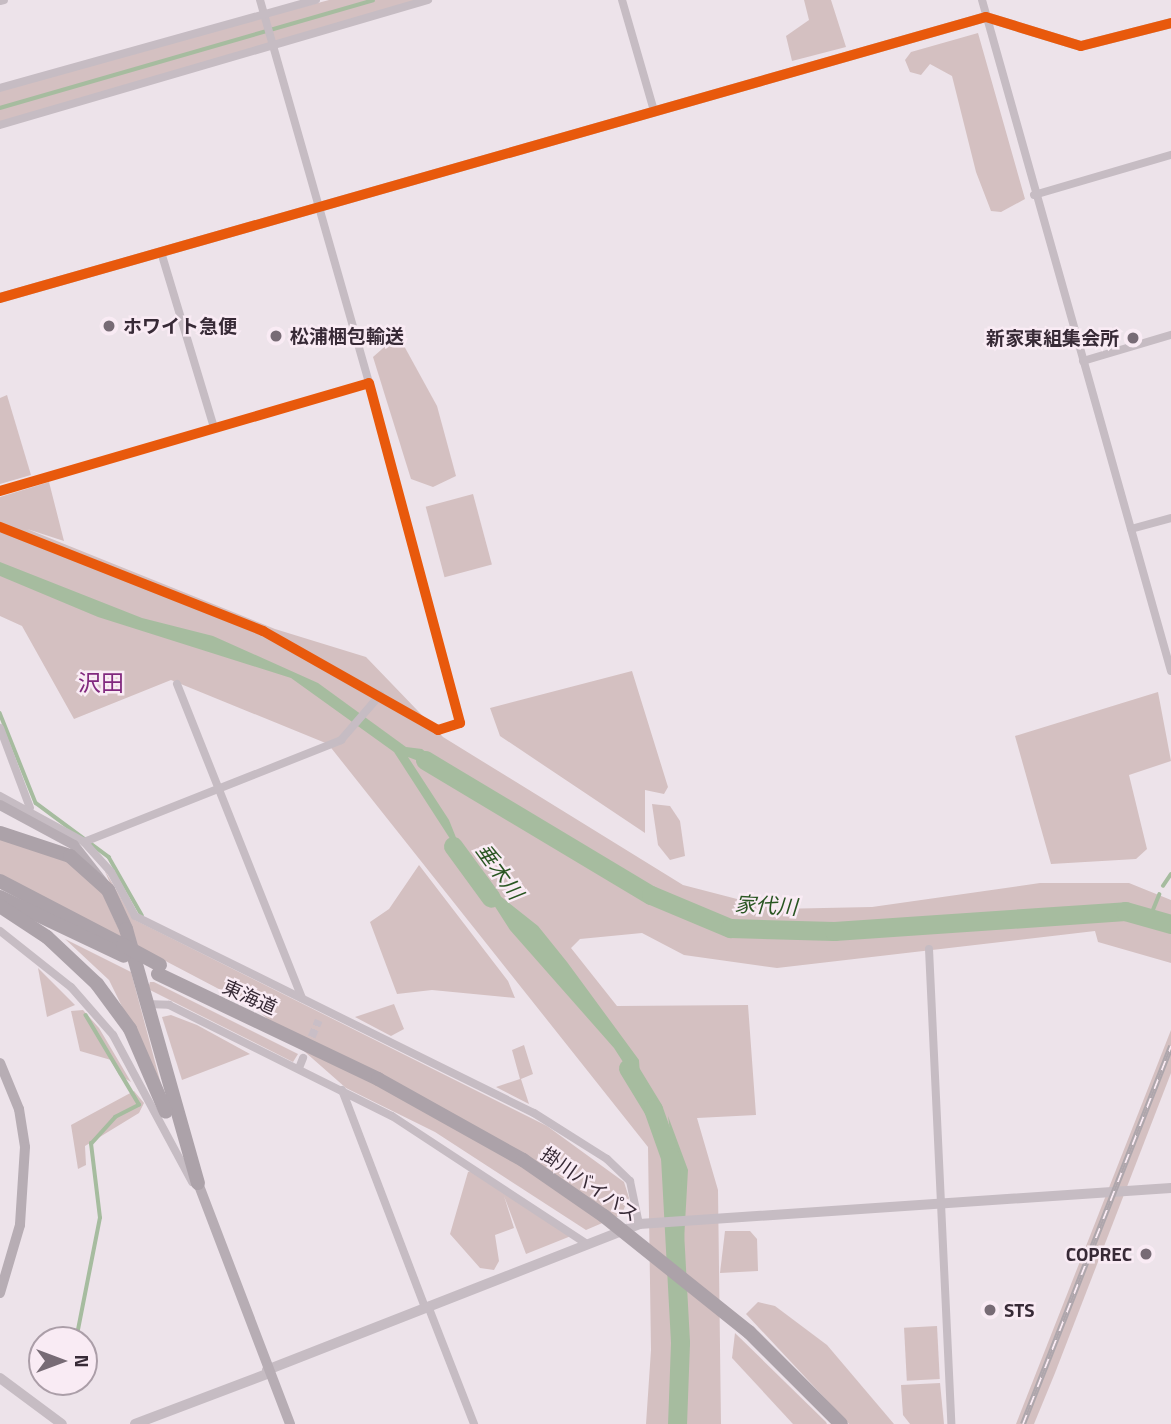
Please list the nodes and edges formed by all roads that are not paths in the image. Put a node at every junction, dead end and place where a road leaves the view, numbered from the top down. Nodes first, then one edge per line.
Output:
1 (260, 0) edge
2 (316, 0) edge
3 (428, 0) edge
4 (622, 0) edge
5 (982, 0) edge
6 (294, 3) edge
7 (986, 17) junction
8 (265, 18) junction
9 (1171, 23) edge
10 (271, 41) junction
11 (0, 88) edge
12 (654, 111) junction
13 (0, 125) edge
14 (1171, 155) edge
15 (1034, 195) junction
16 (318, 207) junction
17 (161, 252) junction
18 (0, 298) edge
19 (1171, 335) edge
20 (1083, 361) junction
21 (369, 383) junction
22 (214, 428) junction
23 (0, 491) edge
24 (1171, 518) edge
25 (0, 527) edge
26 (1130, 529) junction
27 (1171, 671) edge
28 (177, 684) dead end
29 (380, 695) junction
30 (0, 728) edge
31 (218, 787) junction
32 (0, 796) edge
33 (0, 805) edge
34 (30, 808) junction
35 (0, 833) edge
36 (84, 842) junction
37 (0, 881) edge
38 (108, 891) junction
39 (0, 897) edge
40 (0, 906) edge
41 (0, 931) edge
42 (929, 949) dead end
43 (124, 951) junction
44 (302, 998) junction
45 (145, 1004) junction
46 (324, 1009) junction
47 (319, 1020) tunnel mouth
48 (277, 1030) joint
49 (303, 1058) tunnel mouth
50 (0, 1063) edge
51 (299, 1068) junction
52 (342, 1090) junction
53 (198, 1184) junction
54 (1171, 1188) edge
55 (941, 1203) junction
56 (208, 1212) junction
57 (639, 1224) junction
58 (587, 1244) junction
59 (0, 1293) edge
60 (426, 1307) junction
61 (268, 1371) junction
62 (0, 1378) edge
63 (62, 1424) edge
64 (135, 1424) edge
65 (290, 1424) edge
66 (474, 1424) edge
67 (841, 1424) edge
68 (951, 1424) edge

1 - 8 street
2 - 6 street
3 - 10 street
4 - 12 street
5 - 7 street
6 - 8 street
7 - 9 street
7 - 12 street
7 - 15 street
8 - 10 street
8 - 11 street
10 - 13 street
10 - 16 street
12 - 16 street
14 - 15 street
15 - 20 street
16 - 17 street
16 - 21 street
17 - 18 street
17 - 22 street
19 - 20 street
20 - 26 street
21 - 22 street
21 - 29 street
22 - 23 street
24 - 26 street
25 - 29 street
26 - 27 street
28 - 31 street
29 - 31 street
30 - 34 street
31 - 36 street
31 - 44 street
32 - 34 street
33 - 38 main road
34 - 36 street
35 - 38 highway
36 - 44 street
37 - 43 highway, 東海道
38 - 45 highway
39 - 43 highway, 東海道
40 - 53 highway
41 - 56 street
42 - 55 street
43 - 48 highway, 東海道
44 - 46 street
45 - 51 street
45 - 53 highway
46 - 47 street
46 - 57 street
48 - 67 highway, 掛川バイパス, bridge
49 - 51 street
50 - 59 main road
51 - 52 street
52 - 58 street
52 - 60 street
53 - 56 main road
54 - 55 street
55 - 57 street
55 - 68 street
56 - 61 main road
57 - 58 street
58 - 60 street
60 - 61 street
60 - 66 street
61 - 64 street
61 - 65 main road
62 - 63 street

